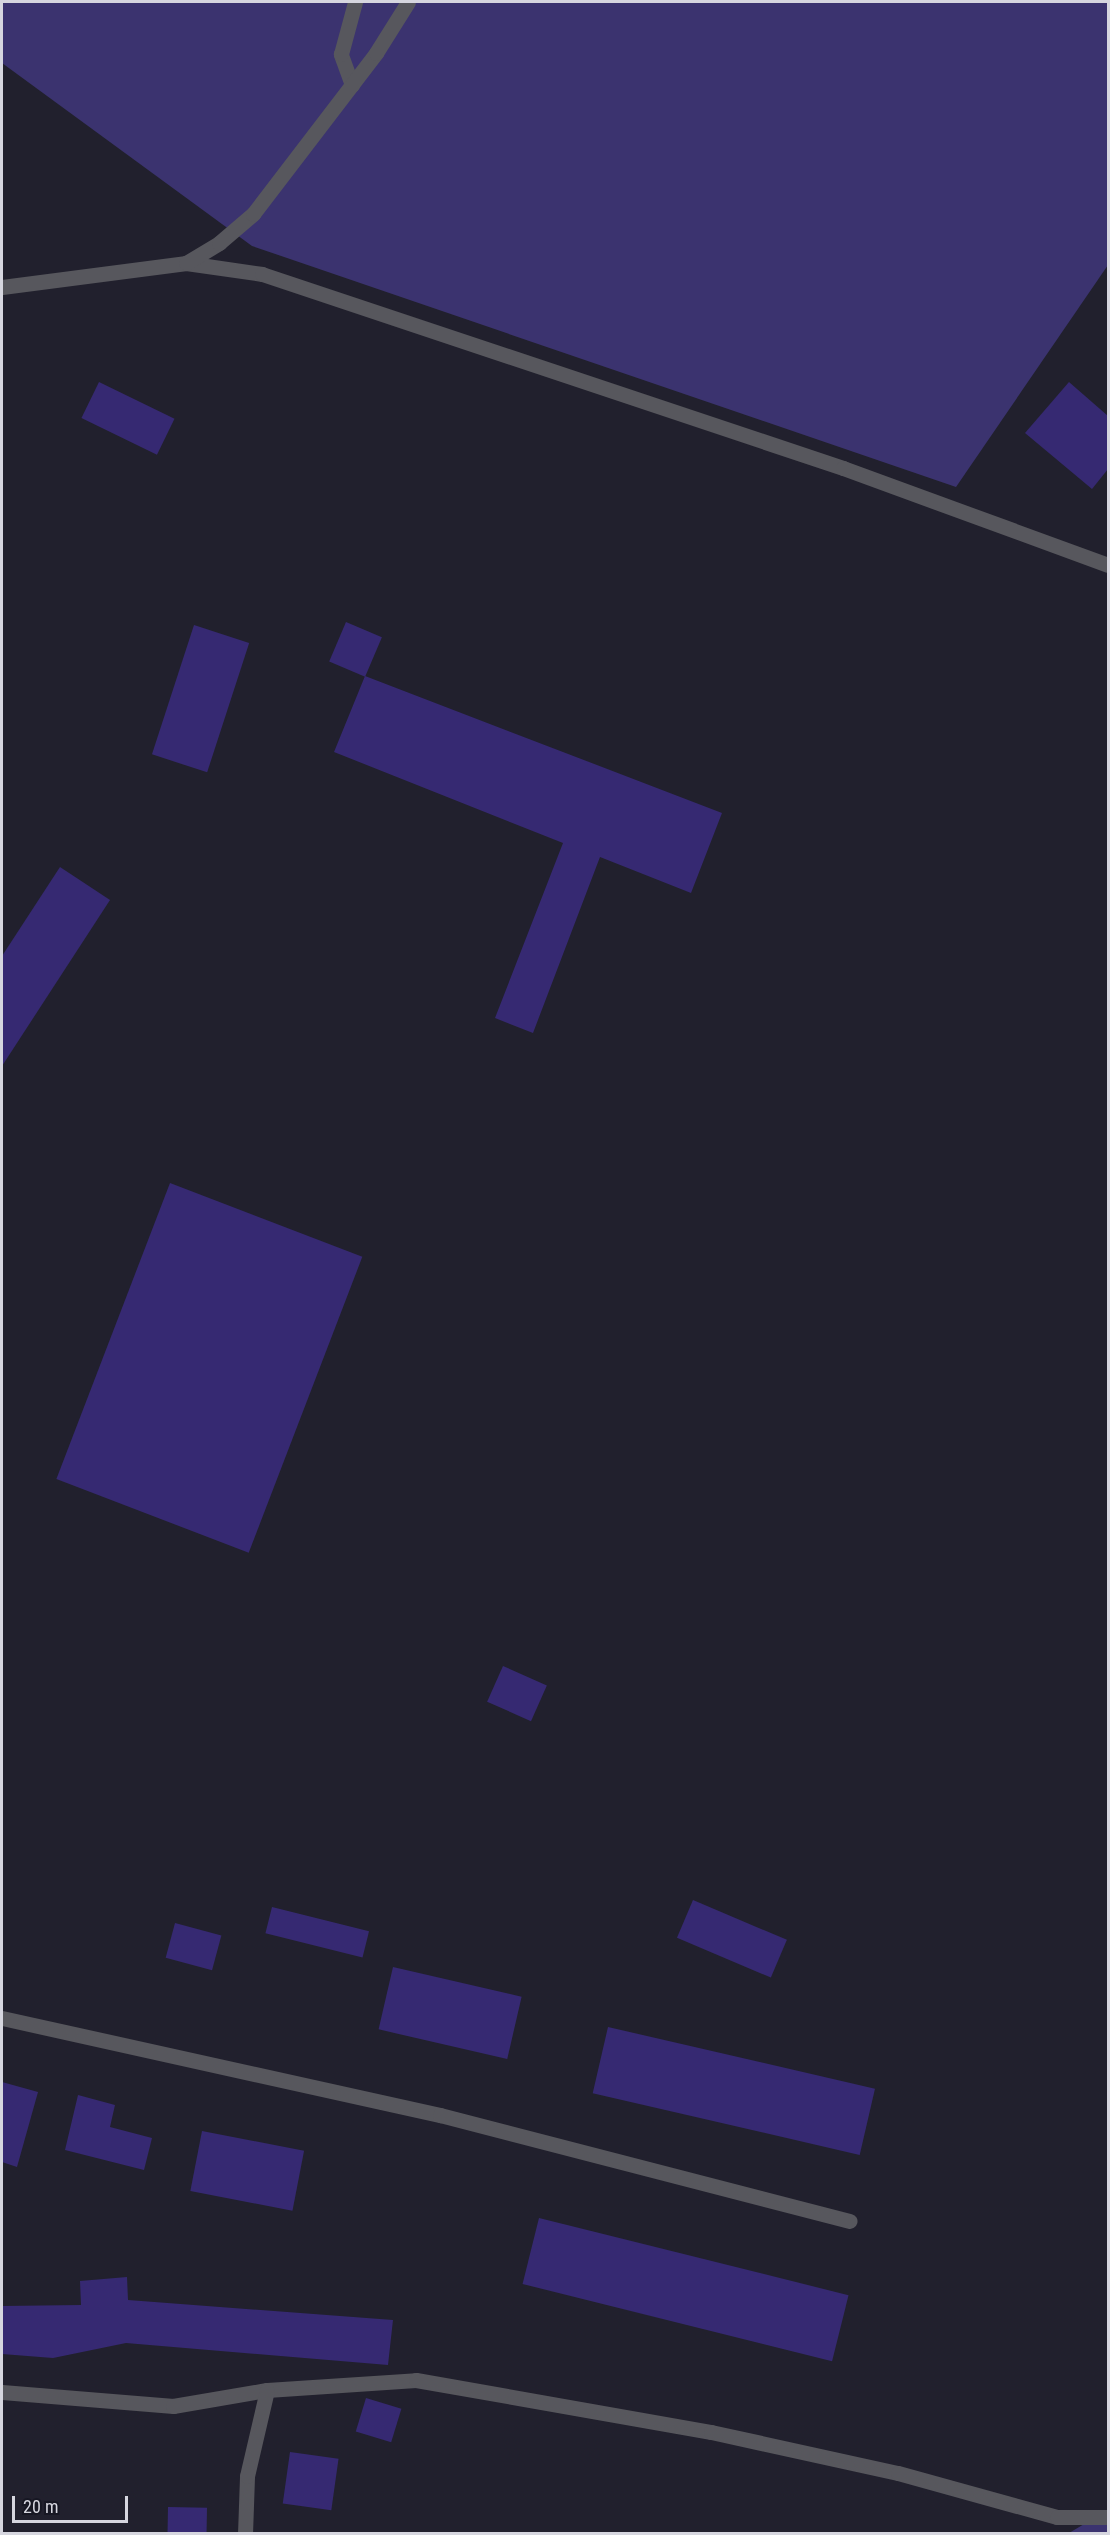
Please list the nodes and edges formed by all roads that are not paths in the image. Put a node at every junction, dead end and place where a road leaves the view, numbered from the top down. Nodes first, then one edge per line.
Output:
1 (355, 2) edge
2 (408, 2) edge
3 (352, 85) junction
4 (186, 263) junction
5 (2, 287) edge
6 (1108, 565) edge
7 (2, 2018) edge
8 (850, 2221) dead end
9 (267, 2390) junction
10 (2, 2392) edge
11 (1108, 2517) edge
12 (244, 2534) edge

1 - 3 street
2 - 3 street
3 - 4 street
4 - 5 street
4 - 6 street
7 - 8 street
9 - 10 street
9 - 11 street
9 - 12 street

